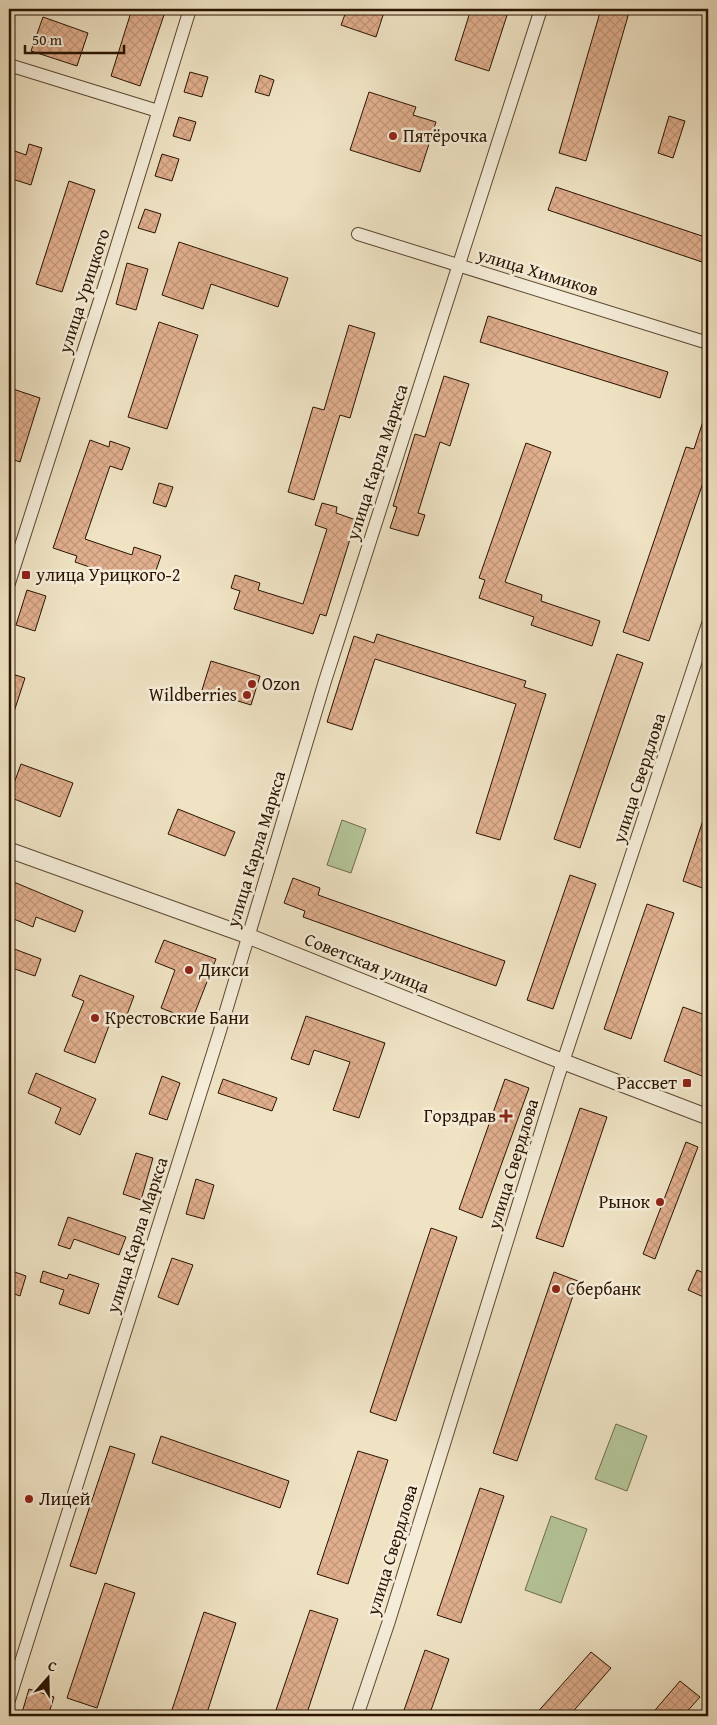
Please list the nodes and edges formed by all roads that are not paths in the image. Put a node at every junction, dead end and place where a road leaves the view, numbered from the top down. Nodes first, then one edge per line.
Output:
1 (190, 9) edge
2 (541, 9) edge
3 (9, 65) edge
4 (158, 111) junction
5 (358, 234) dead end
6 (458, 266) junction
7 (708, 343) edge
8 (9, 583) edge
9 (708, 624) edge
10 (9, 850) edge
11 (248, 936) junction
12 (563, 1062) junction
13 (708, 1117) edge
14 (9, 1700) edge
15 (357, 1716) edge

1 - 4 street, улица Урицкого
2 - 6 street, улица Карла Маркса
3 - 4 street
4 - 8 street, улица Урицкого
5 - 6 street, улица Химиков
6 - 7 street, улица Химиков
6 - 11 street, улица Карла Маркса
9 - 12 street, улица Свердлова
10 - 11 street, Советская улица
11 - 12 street, Советская улица
11 - 14 street, улица Карла Маркса
12 - 13 street, Советская улица
12 - 15 street, улица Свердлова

